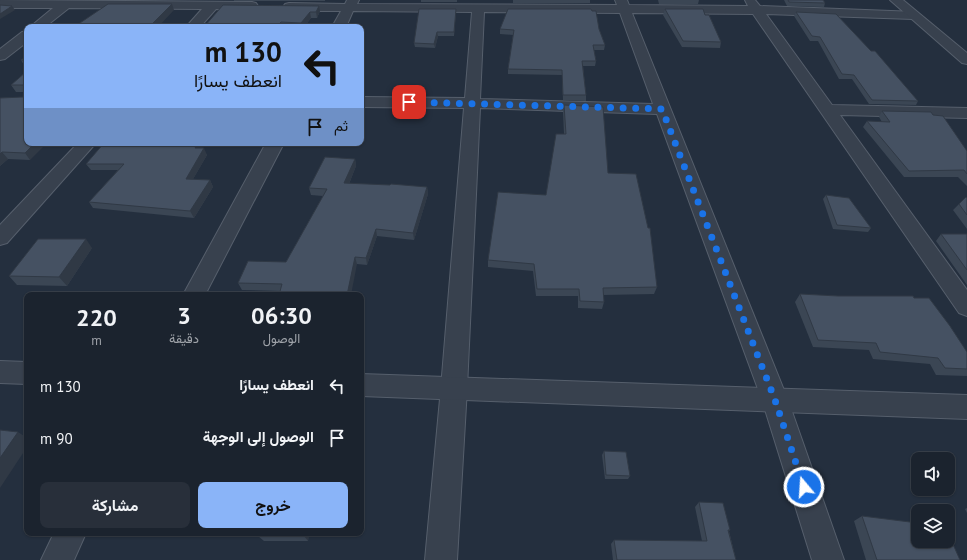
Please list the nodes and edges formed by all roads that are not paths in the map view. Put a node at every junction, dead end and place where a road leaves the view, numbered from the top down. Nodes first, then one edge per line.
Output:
1 (896, 0) edge
2 (67, 3) edge
3 (0, 4) edge
4 (352, 4) edge
5 (622, 4) edge
6 (753, 5) edge
7 (212, 6) junction
8 (478, 8) junction
9 (913, 15) junction
10 (41, 24) edge
11 (196, 24) edge
12 (341, 24) edge
13 (24, 37) edge
14 (961, 50) edge
15 (0, 56) edge
16 (967, 60) edge
17 (364, 102) edge
18 (472, 103) junction
19 (662, 109) junction
20 (827, 110) junction
21 (967, 113) edge
22 (84, 146) edge
23 (273, 146) edge
24 (0, 238) edge
25 (196, 292) edge
26 (967, 307) edge
27 (0, 372) edge
28 (24, 373) edge
29 (364, 385) edge
30 (454, 388) junction
31 (775, 400) junction
32 (967, 407) edge
33 (69, 536) edge
34 (57, 560) edge
35 (441, 560) edge
36 (828, 560) edge

1 - 9 street
2 - 3 street
2 - 7 street
2 - 10 street
4 - 7 street
4 - 8 street
4 - 12 street
5 - 6 street
5 - 8 street
5 - 19 street
6 - 9 street
6 - 20 street
7 - 11 street
8 - 18 street
9 - 14 street
13 - 15 street
14 - 16 street
17 - 18 street
18 - 19 street
18 - 30 street
19 - 31 street
20 - 21 street
20 - 26 street
22 - 24 street
23 - 25 street
27 - 28 street
29 - 30 street
30 - 31 street
30 - 35 street
31 - 32 street
31 - 36 street
33 - 34 street

